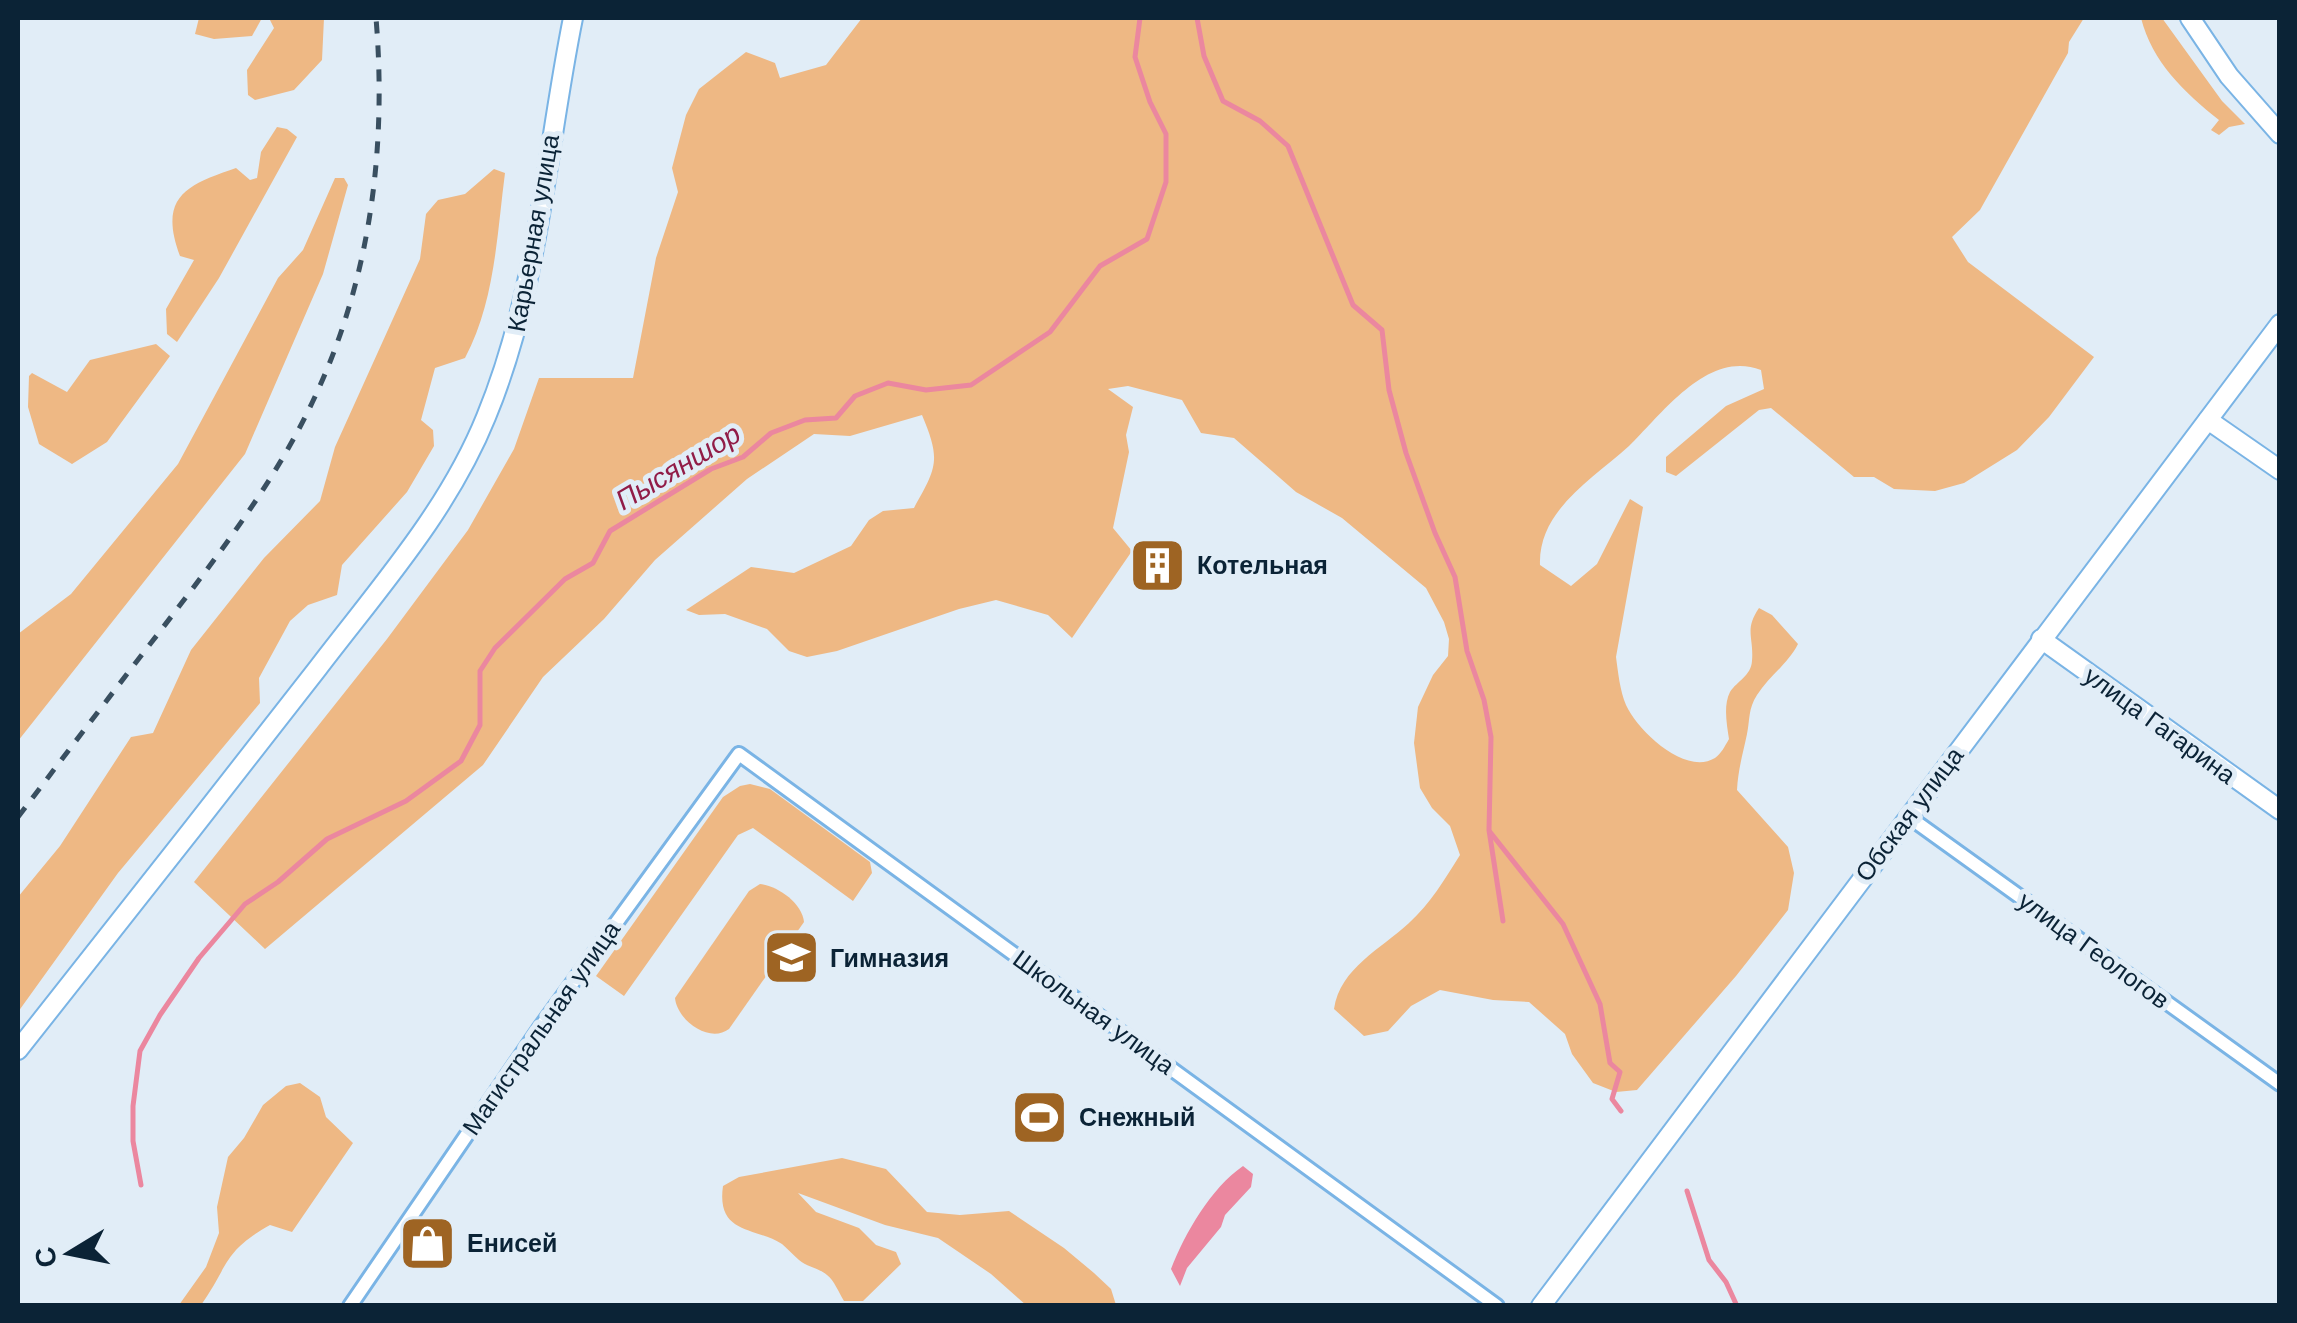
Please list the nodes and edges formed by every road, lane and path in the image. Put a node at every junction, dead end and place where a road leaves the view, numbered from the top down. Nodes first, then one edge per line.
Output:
1 (573, 18) edge
2 (2190, 18) edge
3 (2280, 134) edge
4 (2280, 324) edge
5 (2208, 420) junction
6 (2280, 470) edge
7 (2041, 639) junction
8 (739, 754) joint
9 (2280, 810) edge
10 (1908, 817) junction
11 (18, 1050) edge
12 (2280, 1084) edge
13 (350, 1306) edge
14 (1496, 1306) edge
15 (1540, 1306) edge

1 - 11 street, Карьерная улица
2 - 3 street
4 - 5 street, Обская улица
5 - 6 street
5 - 7 street, Обская улица
7 - 9 street, улица Гагарина
7 - 10 street, Обская улица
8 - 13 street, Магистральная улица
8 - 14 street, Школьная улица
10 - 12 street, улица Геологов
10 - 15 street, Обская улица

